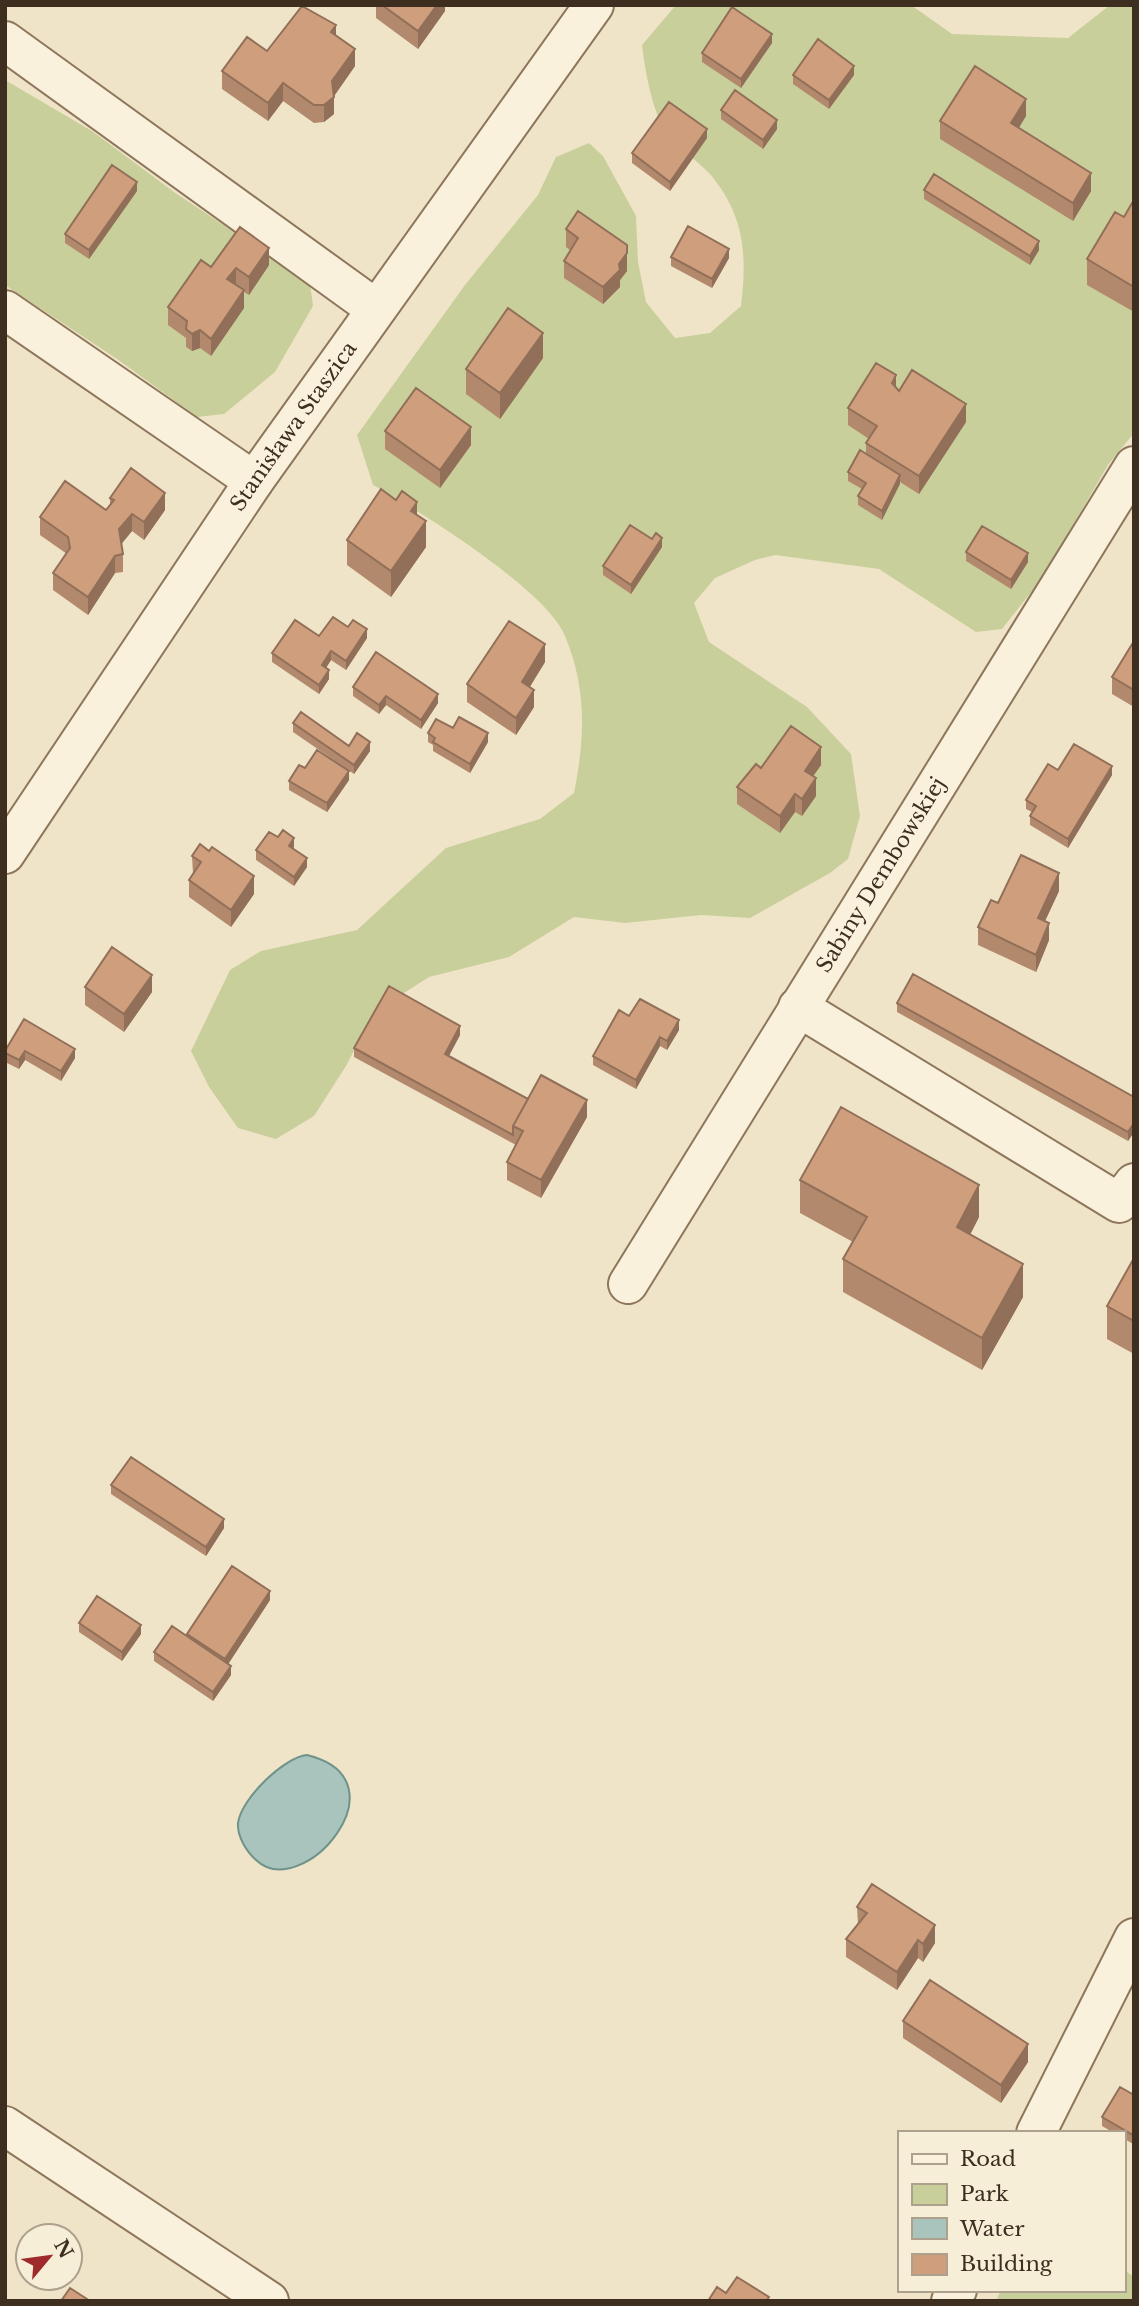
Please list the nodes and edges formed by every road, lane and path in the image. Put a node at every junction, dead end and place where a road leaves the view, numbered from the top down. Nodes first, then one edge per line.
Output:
1 (594, 5) edge
2 (5, 41) edge
3 (376, 309) junction
4 (5, 310) edge
5 (1134, 466) edge
6 (254, 481) junction
7 (5, 854) edge
8 (798, 1007) junction
9 (1134, 1183) edge
10 (628, 1284) dead end
11 (1134, 1938) edge
12 (5, 2126) edge
13 (1037, 2131) edge
14 (269, 2301) edge

1 - 3 street, Stanisława Staszica
2 - 3 street
3 - 6 street, Stanisława Staszica
4 - 6 street
5 - 8 street, Sabiny Dembowskiej
6 - 7 street, Stanisława Staszica
8 - 9 street
8 - 10 street, Sabiny Dembowskiej
11 - 13 street
12 - 14 street

